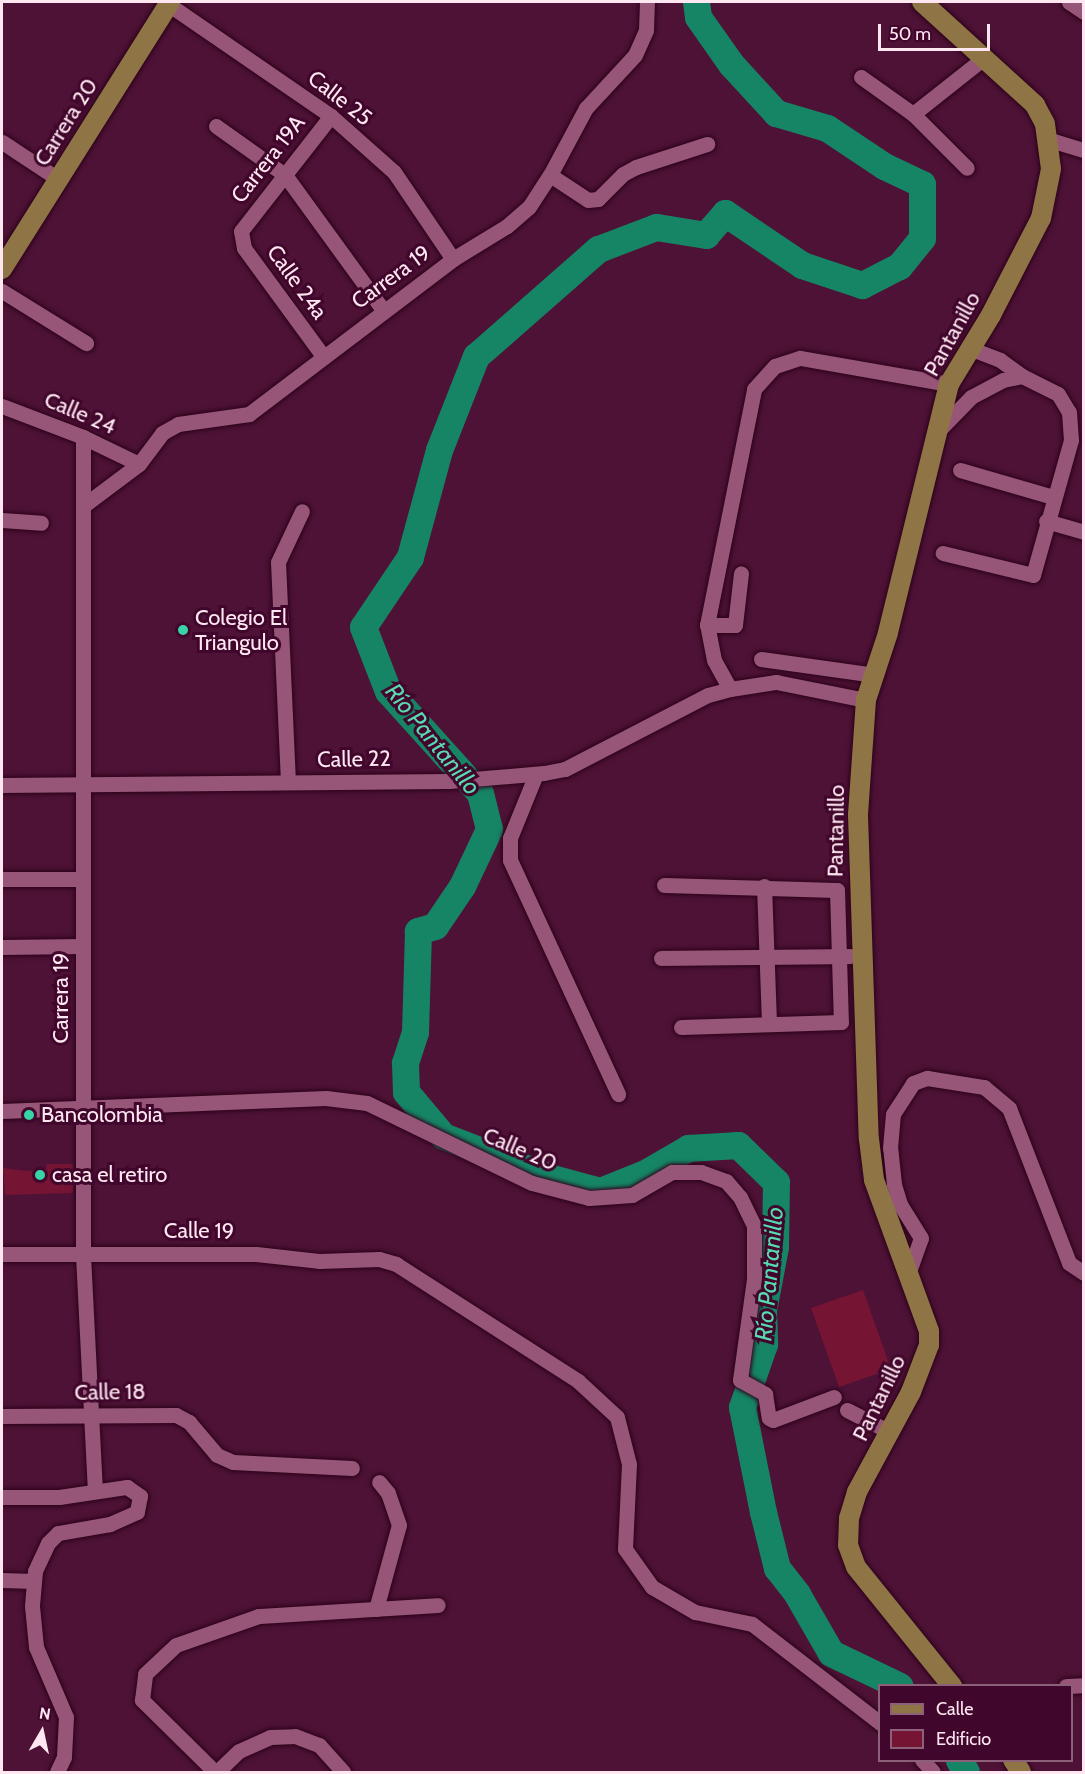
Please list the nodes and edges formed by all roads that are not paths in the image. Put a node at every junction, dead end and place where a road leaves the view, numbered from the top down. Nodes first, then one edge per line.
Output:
1 (647, 2) edge
2 (922, 2) edge
3 (1069, 2) edge
4 (169, 3) edge
5 (1083, 12) edge
6 (984, 58) junction
7 (861, 77) dead end
8 (912, 114) junction
9 (331, 116) junction
10 (216, 126) dead end
11 (1047, 139) junction
12 (2, 142) edge
13 (707, 144) dead end
14 (1083, 150) edge
15 (967, 168) dead end
16 (285, 175) junction
17 (550, 175) junction
18 (58, 179) junction
19 (242, 231) joint
20 (453, 259) junction
21 (2, 269) edge
22 (2, 291) edge
23 (383, 310) junction
24 (86, 343) dead end
25 (969, 348) junction
26 (323, 356) junction
27 (1022, 376) junction
28 (949, 384) junction
29 (2, 405) edge
30 (934, 435) junction
31 (83, 437) junction
32 (139, 464) junction
33 (960, 470) dead end
34 (1053, 497) junction
35 (83, 506) junction
36 (302, 510) dead end
37 (2, 520) edge
38 (1046, 521) junction
39 (41, 523) dead end
40 (1083, 532) edge
41 (942, 553) dead end
42 (741, 573) dead end
43 (707, 625) junction
44 (760, 659) dead end
45 (714, 660) junction
46 (875, 675) junction
47 (730, 689) junction
48 (708, 695) junction
49 (866, 700) junction
50 (536, 774) junction
51 (288, 782) junction
52 (83, 784) junction
53 (2, 785) edge
54 (2, 879) edge
55 (83, 879) junction
56 (664, 885) dead end
57 (764, 886) junction
58 (83, 946) junction
59 (2, 947) edge
60 (864, 955) junction
61 (766, 956) junction
62 (840, 957) junction
63 (661, 958) dead end
64 (769, 1022) junction
65 (681, 1027) dead end
66 (618, 1095) dead end
67 (83, 1110) junction
68 (2, 1111) edge
69 (2, 1254) edge
70 (83, 1255) junction
71 (1083, 1273) edge
72 (907, 1276) junction
73 (834, 1398) dead end
74 (847, 1410) dead end
75 (91, 1415) junction
76 (2, 1416) edge
77 (890, 1432) junction
78 (352, 1468) dead end
79 (379, 1482) dead end
80 (95, 1490) junction
81 (2, 1497) edge
82 (2, 1580) edge
83 (34, 1581) junction
84 (438, 1605) dead end
85 (376, 1609) junction
86 (950, 1684) edge
87 (878, 1722) edge
88 (57, 1773) edge
89 (216, 1773) edge
90 (343, 1773) edge

1 - 17 street, Carrera 19
2 - 6 main road, Pantanillo
3 - 5 street
4 - 9 street, Calle 25
4 - 18 main road, Carrera 20
6 - 8 street
6 - 11 main road, Pantanillo
7 - 8 street
8 - 15 street
9 - 16 street, Carrera 19A
9 - 20 street, Calle 25
10 - 16 street
11 - 14 street
11 - 25 main road, Pantanillo
12 - 18 street
13 - 17 street
16 - 19 street, Carrera 19A
16 - 23 street
17 - 20 street, Carrera 19
18 - 21 main road, Carrera 20
19 - 26 street, Calle 24a
20 - 23 street, Carrera 19
22 - 24 street
23 - 26 street, Carrera 19
25 - 27 street
25 - 28 main road, Pantanillo
26 - 32 street, Carrera 19
27 - 30 street
27 - 34 street
28 - 30 main road, Pantanillo
28 - 43 street
29 - 31 street, Calle 24
30 - 46 main road, Pantanillo
31 - 32 street, Calle 24
31 - 35 street, Carrera 19
32 - 35 street, Carrera 19
33 - 34 street
34 - 38 street
35 - 52 street, Carrera 19
36 - 51 street
37 - 39 street
38 - 40 street
38 - 41 street
42 - 43 street
43 - 45 street
44 - 46 street
45 - 47 street
45 - 48 street
46 - 49 main road, Pantanillo
47 - 48 street, Calle 22
47 - 49 street, Calle 22
48 - 50 street, Calle 22
49 - 60 main road, Pantanillo
50 - 51 street, Calle 22
50 - 66 street
51 - 52 street, Calle 22
52 - 53 street, Calle 22
52 - 55 street, Carrera 19
54 - 55 street
55 - 58 street, Carrera 19
56 - 57 street
57 - 61 street
57 - 62 street
58 - 59 street
58 - 67 street, Carrera 19
60 - 62 street
60 - 72 main road, Pantanillo
61 - 62 street
61 - 63 street
61 - 64 street
62 - 64 street
64 - 65 street
67 - 68 street, Calle 20
67 - 70 street, Carrera 19
67 - 73 street, Calle 20
69 - 70 street, Calle 19
70 - 75 street, Carrera 19
70 - 87 street, Calle 19
71 - 72 street
72 - 77 main road, Pantanillo
74 - 77 street
75 - 76 street, Calle 18
75 - 78 street, Calle 18
75 - 80 street, Carrera 19
77 - 86 main road, Pantanillo
79 - 85 street
80 - 81 street
80 - 83 street
82 - 83 street
83 - 88 street
84 - 85 street
85 - 89 street
89 - 90 street

